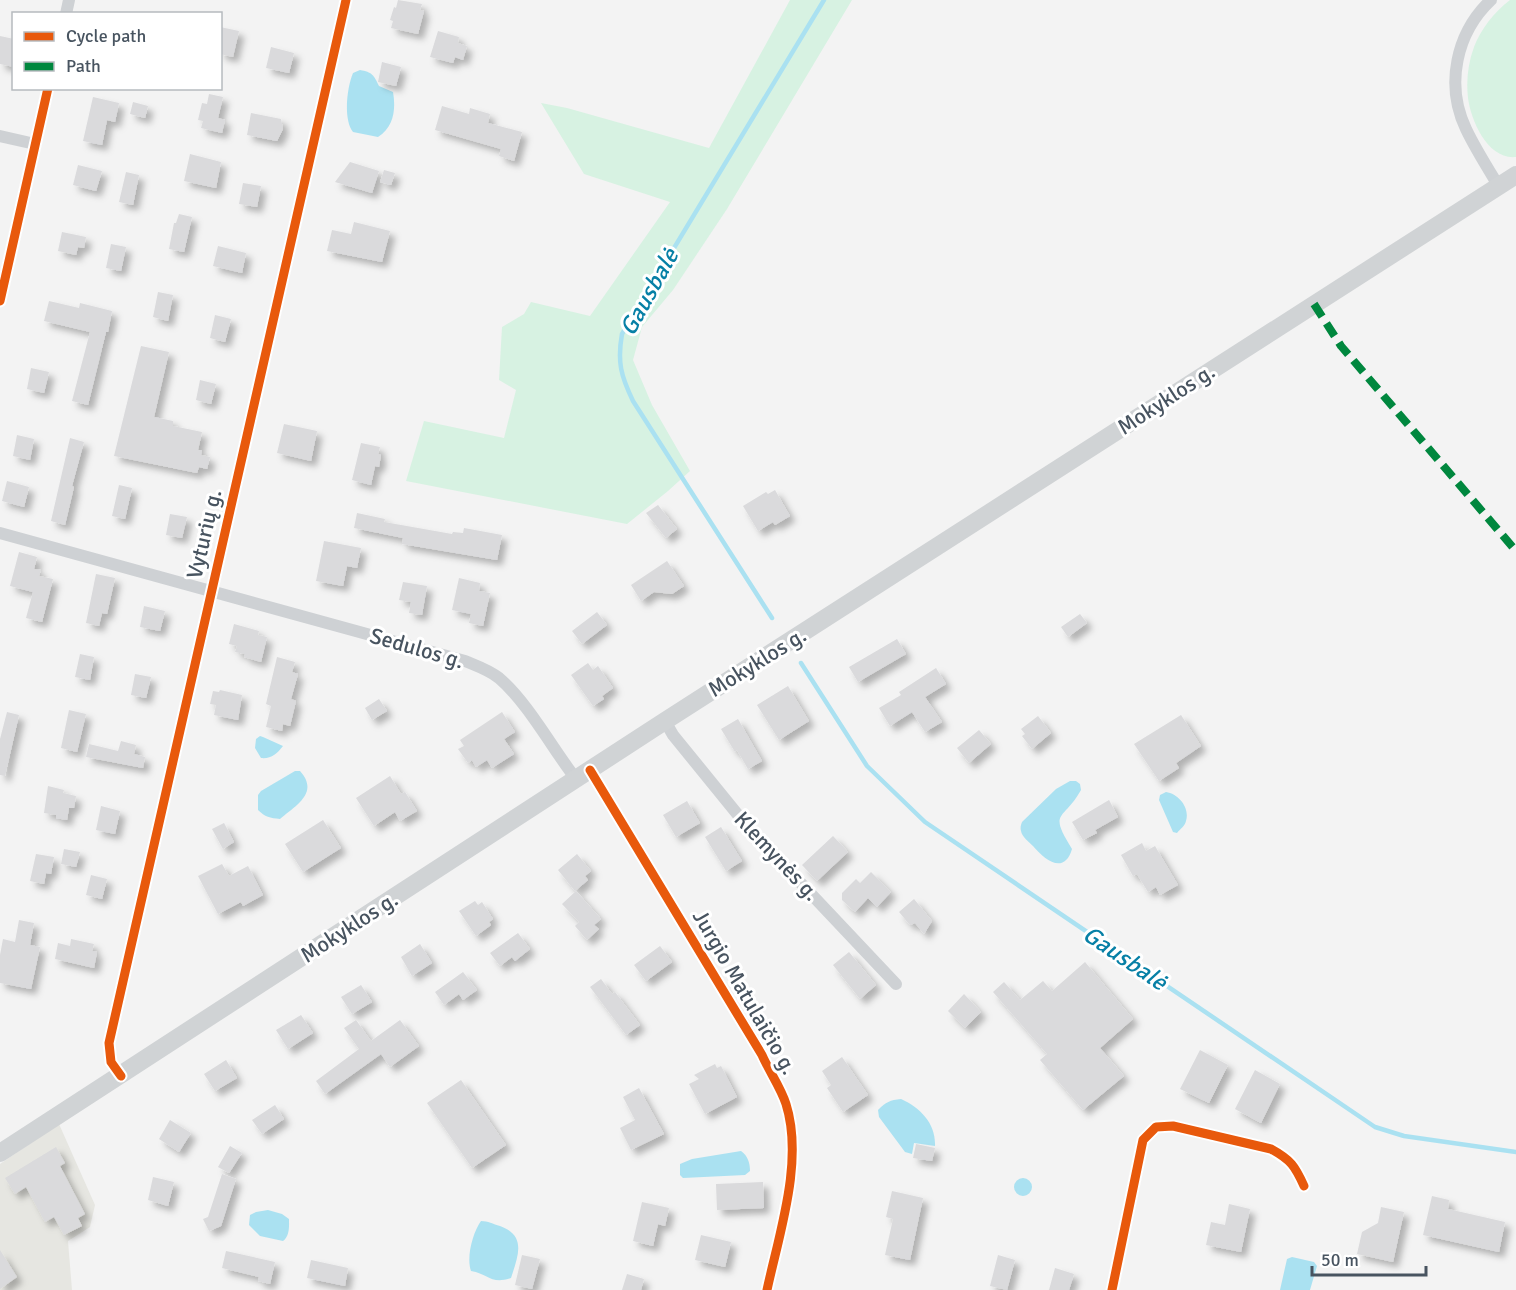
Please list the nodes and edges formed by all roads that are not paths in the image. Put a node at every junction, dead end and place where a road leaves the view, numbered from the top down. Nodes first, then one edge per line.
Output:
1 (346, 0) edge
2 (1491, 0) edge
3 (48, 90) edge
4 (0, 136) edge
5 (35, 144) junction
6 (1516, 175) edge
7 (1498, 185) junction
8 (0, 301) edge
9 (0, 533) edge
10 (211, 590) junction
11 (665, 721) junction
12 (583, 774) junction
13 (896, 984) dead end
14 (121, 1076) junction
15 (0, 1153) edge
16 (1304, 1186) dead end
17 (767, 1290) edge
18 (1112, 1290) edge

1 - 10 street, Vyturių g.
2 - 7 street
3 - 5 street
4 - 5 street
5 - 8 street
6 - 7 main road, Mokyklos g.
7 - 11 main road, Mokyklos g.
9 - 10 street, Sedulos g.
10 - 12 street, Sedulos g.
10 - 14 street, Vyturių g.
11 - 12 main road, Mokyklos g.
11 - 13 street, Klemynės g.
12 - 14 main road, Mokyklos g.
12 - 17 street, Jurgio Matulaičio g.
14 - 15 main road, Mokyklos g.
16 - 18 street

